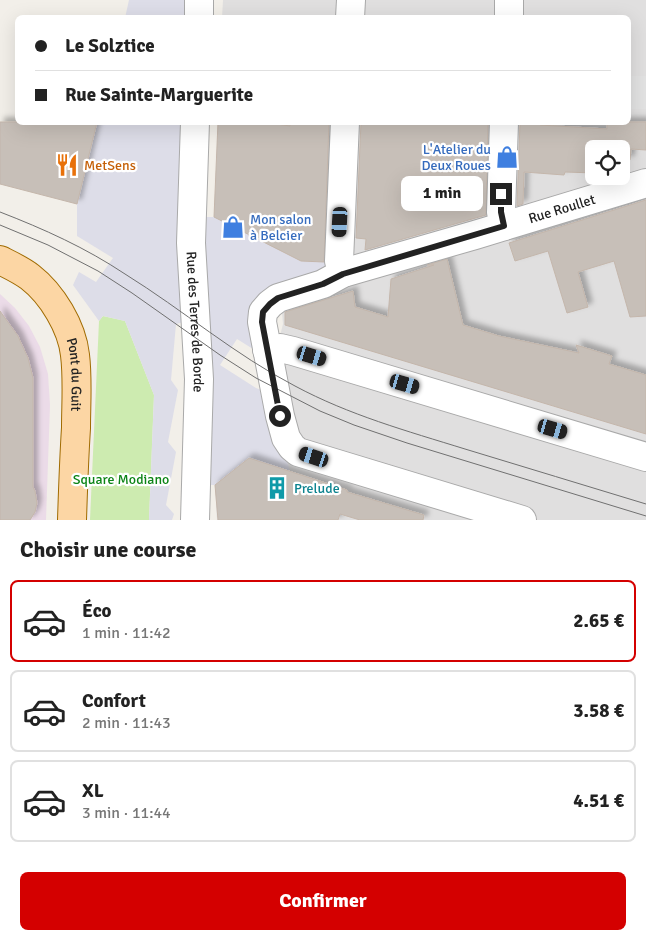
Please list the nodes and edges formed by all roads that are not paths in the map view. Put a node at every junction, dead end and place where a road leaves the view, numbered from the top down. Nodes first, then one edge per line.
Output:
1 (200, 0) edge
2 (350, 0) edge
3 (509, 0) edge
4 (199, 15) edge
5 (350, 15) edge
6 (509, 15) edge
7 (195, 125) edge
8 (345, 125) edge
9 (504, 125) edge
10 (646, 183) edge
11 (504, 226) junction
12 (0, 260) edge
13 (343, 274) junction
14 (266, 350) junction
15 (646, 456) edge
16 (72, 520) edge
17 (195, 520) edge
18 (522, 520) edge

1 - 4 street
2 - 5 street
3 - 6 street
7 - 17 street, Rue des Terres de Borde
8 - 13 street
9 - 11 street
10 - 11 street, Rue Roullet
11 - 13 street, Rue Roullet
12 - 16 main road, Pont du Guit
13 - 14 street, Rue Roullet
14 - 15 street
14 - 18 street, Rue Roullet

